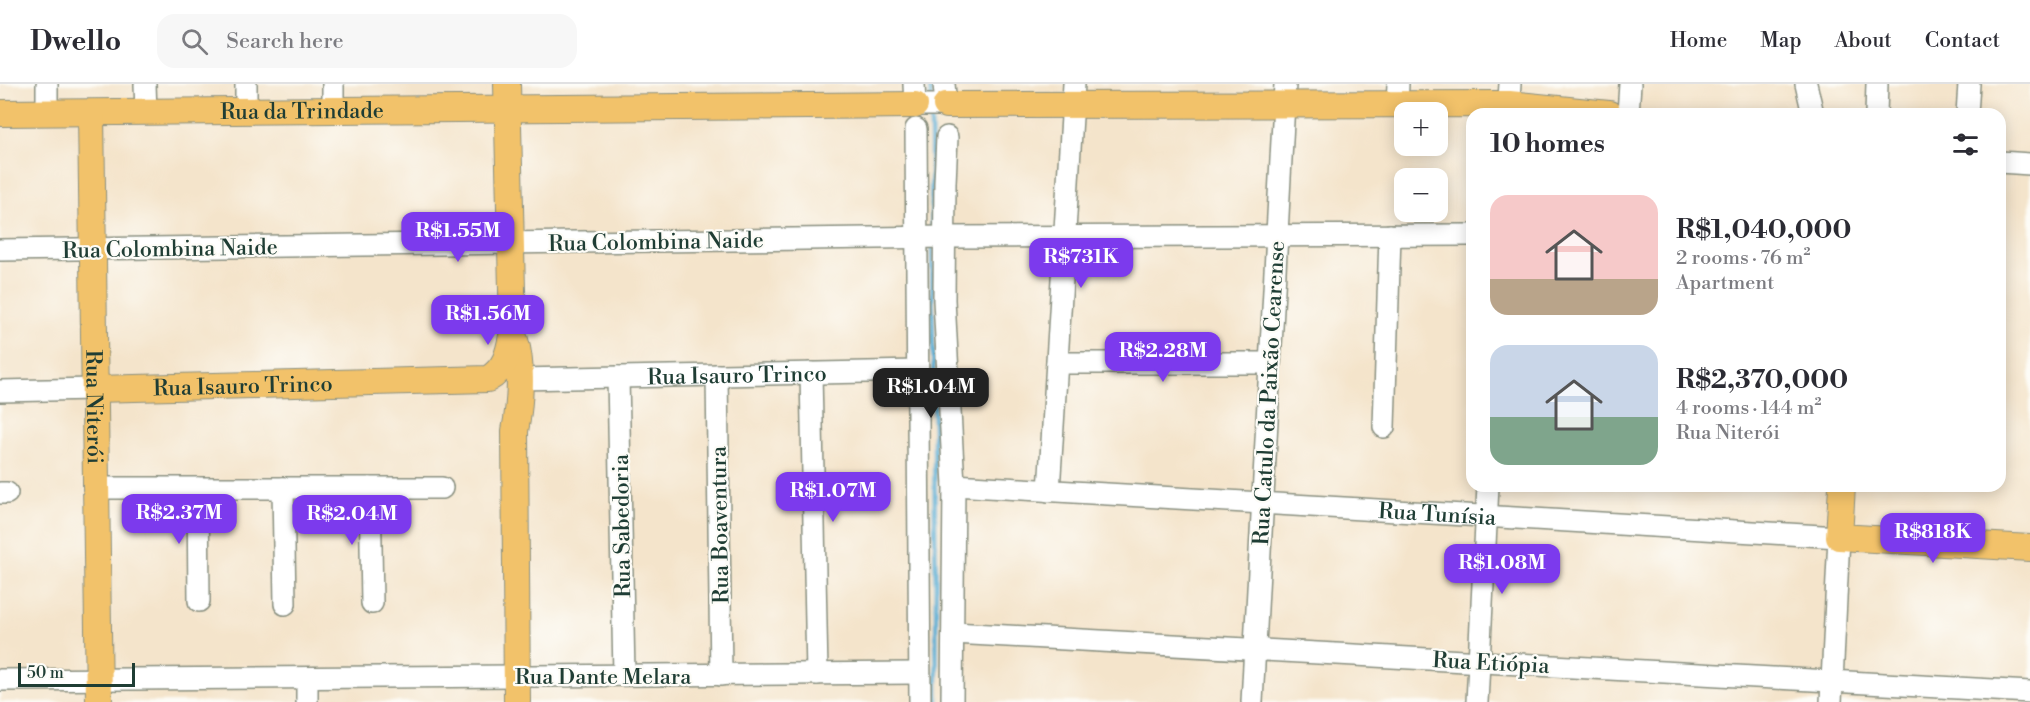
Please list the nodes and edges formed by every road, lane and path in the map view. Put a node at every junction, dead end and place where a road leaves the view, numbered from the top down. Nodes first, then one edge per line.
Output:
1 (46, 84) edge
2 (146, 84) edge
3 (246, 84) edge
4 (333, 84) edge
5 (1630, 84) edge
6 (1806, 84) edge
7 (1877, 84) edge
8 (1969, 84) edge
9 (1285, 94) edge
10 (1397, 94) edge
11 (945, 95) edge
12 (1074, 95) edge
13 (508, 96) edge
14 (1509, 101) edge
15 (915, 106) edge
16 (1563, 108) edge
17 (1628, 108) edge
18 (1812, 108) edge
19 (1876, 108) edge
20 (1967, 108) edge
21 (333, 110) junction
22 (246, 111) junction
23 (146, 112) junction
24 (0, 113) edge
25 (47, 113) junction
26 (91, 113) junction
27 (947, 137) dead end
28 (2006, 162) edge
29 (2030, 164) edge
30 (1277, 235) junction
31 (1390, 235) junction
32 (1466, 235) edge
33 (1065, 236) junction
34 (916, 237) junction
35 (946, 237) junction
36 (510, 243) junction
37 (93, 249) junction
38 (0, 250) edge
39 (513, 331) junction
40 (1057, 363) junction
41 (1270, 363) junction
42 (918, 371) junction
43 (811, 373) junction
44 (717, 375) junction
45 (618, 377) junction
46 (488, 379) junction
47 (519, 379) junction
48 (95, 388) junction
49 (0, 390) edge
50 (1383, 427) dead end
51 (515, 431) junction
52 (954, 485) junction
53 (96, 488) junction
54 (198, 488) junction
55 (283, 488) junction
56 (370, 488) junction
57 (442, 488) dead end
58 (1049, 491) junction
59 (1488, 492) edge
60 (1842, 492) edge
61 (1262, 503) junction
62 (1487, 516) junction
63 (1839, 537) junction
64 (2030, 548) edge
65 (199, 601) dead end
66 (372, 603) dead end
67 (285, 604) dead end
68 (953, 633) junction
69 (1254, 650) junction
70 (1479, 662) junction
71 (918, 673) junction
72 (817, 674) junction
73 (624, 675) junction
74 (721, 675) junction
75 (516, 676) junction
76 (307, 678) junction
77 (0, 680) edge
78 (99, 691) edge
79 (1831, 692) edge
80 (2030, 692) edge
81 (307, 702) edge
82 (517, 702) edge
83 (920, 702) edge
84 (952, 702) edge
85 (1252, 702) edge
86 (1477, 702) edge

1 - 25 street
2 - 23 street
3 - 22 street
4 - 21 street
5 - 17 street
6 - 18 street
7 - 19 street
8 - 20 street
9 - 10 main road, Rua da Trindade
9 - 12 main road, Rua da Trindade
9 - 30 street, Rua Catulo da Paixão Cearense
10 - 14 main road, Rua da Trindade
11 - 12 main road, Rua da Trindade
11 - 15 street, Rua da Trindade
12 - 33 street
13 - 15 main road, Rua da Trindade
13 - 21 main road, Rua da Trindade
13 - 36 main road
14 - 16 main road, Rua da Trindade
15 - 34 street
21 - 22 main road, Rua da Trindade
22 - 23 main road, Rua da Trindade
23 - 26 main road, Rua da Trindade
24 - 25 main road, Rua da Trindade
25 - 26 main road, Rua da Trindade
26 - 37 main road, Rua Niterói
27 - 35 street
28 - 29 street
30 - 31 street, Rua Colombina Naide
30 - 33 street, Rua Colombina Naide
30 - 41 street, Rua Catulo da Paixão Cearense
31 - 32 street, Rua Colombina Naide
31 - 50 street
33 - 35 street, Rua Colombina Naide
33 - 40 street
34 - 35 street, Rua Colombina Naide
34 - 36 street, Rua Colombina Naide
34 - 42 street
35 - 52 street
36 - 37 street, Rua Colombina Naide
36 - 39 main road
37 - 38 street, Rua Colombina Naide
37 - 48 main road, Rua Niterói
39 - 46 main road
39 - 47 main road
40 - 41 street
40 - 58 street
41 - 61 street, Rua Catulo da Paixão Cearense
42 - 43 street, Rua Isauro Trinco
42 - 71 street
43 - 44 street, Rua Isauro Trinco
43 - 72 street
44 - 45 street, Rua Isauro Trinco
44 - 74 street, Rua Boaventura
45 - 47 street, Rua Isauro Trinco
45 - 73 street, Rua Sabedoria
46 - 48 main road, Rua Isauro Trinco
46 - 51 main road
47 - 51 main road
48 - 49 street, Rua Isauro Trinco
48 - 53 main road, Rua Niterói
51 - 75 main road
52 - 58 street, Rua Tunísia
52 - 68 street
53 - 54 street
53 - 78 main road, Rua Niterói
54 - 55 street
54 - 65 street
55 - 56 street
55 - 67 street
56 - 57 street
56 - 66 street
58 - 61 street, Rua Tunísia
59 - 62 street
60 - 63 main road
61 - 62 street, Rua Tunísia
61 - 69 street, Rua Catulo da Paixão Cearense
62 - 63 street, Rua Tunísia
62 - 70 street
63 - 64 main road, Rua Tunísia
63 - 79 street
68 - 69 street, Rua Etiópia
68 - 84 street
69 - 70 street, Rua Etiópia
69 - 85 street, Rua Catulo da Paixão Cearense
70 - 79 street, Rua Etiópia
70 - 86 street
71 - 72 street, Rua Dante Melara
71 - 83 street
72 - 74 street, Rua Dante Melara
73 - 74 street, Rua Dante Melara
73 - 75 street, Rua Dante Melara
75 - 76 street, Rua Dante Melara
75 - 82 main road
76 - 78 street, Rua Dante Melara
76 - 81 street
77 - 78 street, Rua Dante Melara
79 - 80 street, Rua Etiópia

